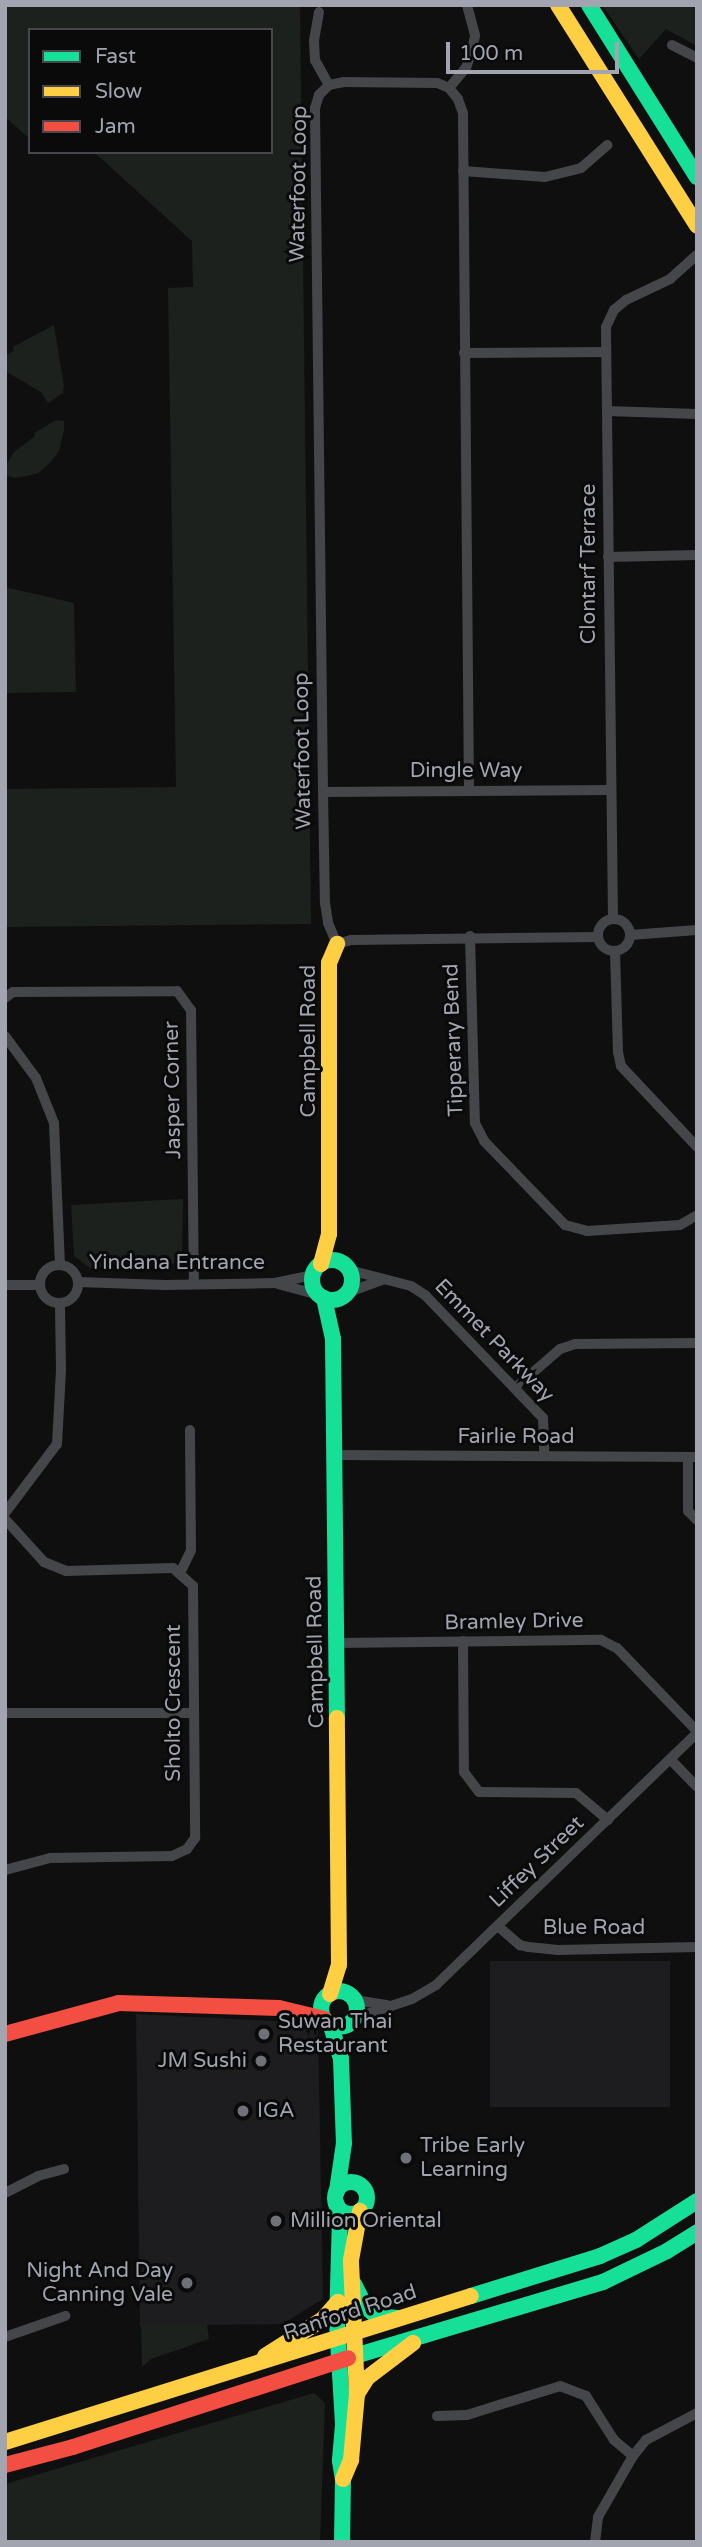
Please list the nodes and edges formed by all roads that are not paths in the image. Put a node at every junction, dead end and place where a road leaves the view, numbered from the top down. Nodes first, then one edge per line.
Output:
1 (467, 5) edge
2 (558, 5) edge
3 (589, 5) edge
4 (319, 12) dead end
5 (672, 45) dead end
6 (697, 58) edge
7 (329, 85) junction
8 (449, 88) junction
9 (607, 145) dead end
10 (463, 171) junction
11 (697, 177) edge
12 (697, 226) edge
13 (697, 255) edge
14 (605, 352) junction
15 (464, 353) junction
16 (607, 411) junction
17 (697, 414) edge
18 (697, 555) edge
19 (608, 557) junction
20 (469, 790) junction
21 (610, 790) junction
22 (323, 792) junction
23 (613, 919) junction
24 (697, 930) edge
25 (630, 935) junction
26 (470, 936) junction
27 (598, 937) junction
28 (337, 944) junction
29 (615, 951) junction
30 (5, 998) edge
31 (5, 1036) edge
32 (697, 1147) edge
33 (697, 1215) edge
34 (329, 1234) junction
35 (60, 1264) junction
36 (345, 1266) junction
37 (317, 1270) junction
38 (382, 1280) junction
39 (78, 1282) junction
40 (275, 1283) junction
41 (194, 1284) junction
42 (39, 1285) junction
43 (5, 1286) edge
44 (346, 1294) junction
45 (321, 1297) junction
46 (60, 1303) junction
47 (332, 1339) junction
48 (697, 1343) edge
49 (515, 1388) junction
50 (190, 1430) dead end
51 (335, 1455) junction
52 (544, 1456) junction
53 (692, 1457) edge
54 (5, 1513) edge
55 (5, 1518) edge
56 (697, 1520) edge
57 (180, 1573) junction
58 (463, 1641) junction
59 (337, 1643) junction
60 (5, 1713) edge
61 (193, 1713) junction
62 (697, 1732) edge
63 (671, 1760) junction
64 (697, 1787) edge
65 (608, 1820) junction
66 (5, 1870) edge
67 (499, 1927) junction
68 (697, 1947) edge
69 (339, 1965) junction
70 (327, 1997) junction
71 (353, 1998) junction
72 (394, 2005) junction
73 (288, 2008) junction
74 (354, 2020) junction
75 (328, 2023) junction
76 (5, 2034) edge
77 (341, 2059) junction
78 (344, 2143) junction
79 (64, 2169) dead end
80 (360, 2184) junction
81 (5, 2193) edge
82 (336, 2197) junction
83 (697, 2201) edge
84 (360, 2211) junction
85 (697, 2232) edge
86 (351, 2278) junction
87 (338, 2302) junction
88 (65, 2316) dead end
89 (404, 2318) junction
90 (425, 2335) junction
91 (345, 2336) junction
92 (5, 2337) edge
93 (348, 2358) junction
94 (248, 2368) junction
95 (357, 2394) junction
96 (697, 2413) edge
97 (437, 2416) dead end
98 (5, 2442) edge
99 (633, 2456) junction
100 (5, 2465) edge
101 (343, 2479) junction
102 (342, 2542) edge
103 (595, 2542) edge

1 - 8 street
2 - 12 street
3 - 11 street
4 - 7 street
5 - 6 street
7 - 8 street, Waterfoot Loop
7 - 22 street, Waterfoot Loop
8 - 10 street
9 - 10 street
10 - 15 street
13 - 14 street, Clontarf Terrace
14 - 15 street
14 - 16 street, Clontarf Terrace
15 - 20 street
16 - 17 street
16 - 19 street, Clontarf Terrace
18 - 19 street
19 - 21 street, Clontarf Terrace
20 - 21 street, Dingle Way
20 - 22 street, Dingle Way
21 - 23 street, Clontarf Terrace
22 - 28 street, Waterfoot Loop
23 - 25 street
23 - 27 street
24 - 25 street
25 - 29 street
26 - 27 street, Campbell Road
26 - 28 street, Campbell Road
26 - 33 street, Tipperary Bend
27 - 29 street
28 - 34 street, Campbell Road
29 - 32 street
30 - 41 street, Jasper Corner
31 - 35 street
34 - 36 street, Campbell Road
34 - 37 street, Campbell Road
35 - 39 street
35 - 42 street
36 - 37 street
36 - 38 street, Emmet Parkway
36 - 44 street, Campbell Road
37 - 40 street, Yindana Entrance
37 - 45 street, Campbell Road
38 - 44 street
38 - 49 street, Emmet Parkway
39 - 41 street, Yindana Entrance
39 - 46 street
40 - 41 street, Yindana Entrance
40 - 45 street, Yindana Entrance
42 - 43 street
42 - 46 street
44 - 45 street
44 - 47 street, Campbell Road
45 - 47 street, Campbell Road
46 - 54 street
47 - 51 street, Campbell Road
48 - 49 street
49 - 52 street, Emmet Parkway
50 - 57 street
51 - 52 street, Fairlie Road
51 - 59 street, Campbell Road
52 - 53 street, Fairlie Road
53 - 56 street
55 - 57 street
57 - 61 street, Sholto Crescent
58 - 59 street, Bramley Drive
58 - 62 street, Bramley Drive
58 - 65 street
59 - 69 street, Campbell Road
60 - 61 street
61 - 66 street, Sholto Crescent
62 - 63 street, Liffey Street
63 - 64 street
63 - 65 street, Liffey Street
65 - 67 street, Liffey Street
67 - 68 street, Blue Road
67 - 72 street, Liffey Street
69 - 70 street, Campbell Road
69 - 71 street, Campbell Road
70 - 71 street
70 - 73 street
70 - 75 street, Campbell Road
71 - 72 street
71 - 74 street, Campbell Road
72 - 74 street, Liffey Street
73 - 75 street
73 - 76 street
74 - 75 street
74 - 77 street, Campbell Road
75 - 77 street, Campbell Road
77 - 78 street, Campbell Road
78 - 80 street, Campbell Road
78 - 82 street, Campbell Road
79 - 81 street
80 - 82 street
80 - 84 street
82 - 84 street
82 - 87 street, Campbell Road
83 - 89 street, Ranford Road
84 - 86 street, Campbell Road
85 - 90 street, Ranford Road
86 - 89 street
86 - 91 street, Campbell Road
87 - 91 street, Campbell Road
87 - 94 street
88 - 92 street
89 - 91 street, Ranford Road
90 - 93 street, Ranford Road
90 - 95 street
91 - 93 street, Campbell Road
91 - 94 street, Ranford Road
93 - 95 street, Campbell Road
93 - 100 street, Ranford Road
93 - 101 street, Campbell Road
94 - 98 street, Ranford Road
95 - 101 street, Campbell Road
96 - 99 street
97 - 99 street
99 - 103 street
101 - 102 street, Campbell Road

